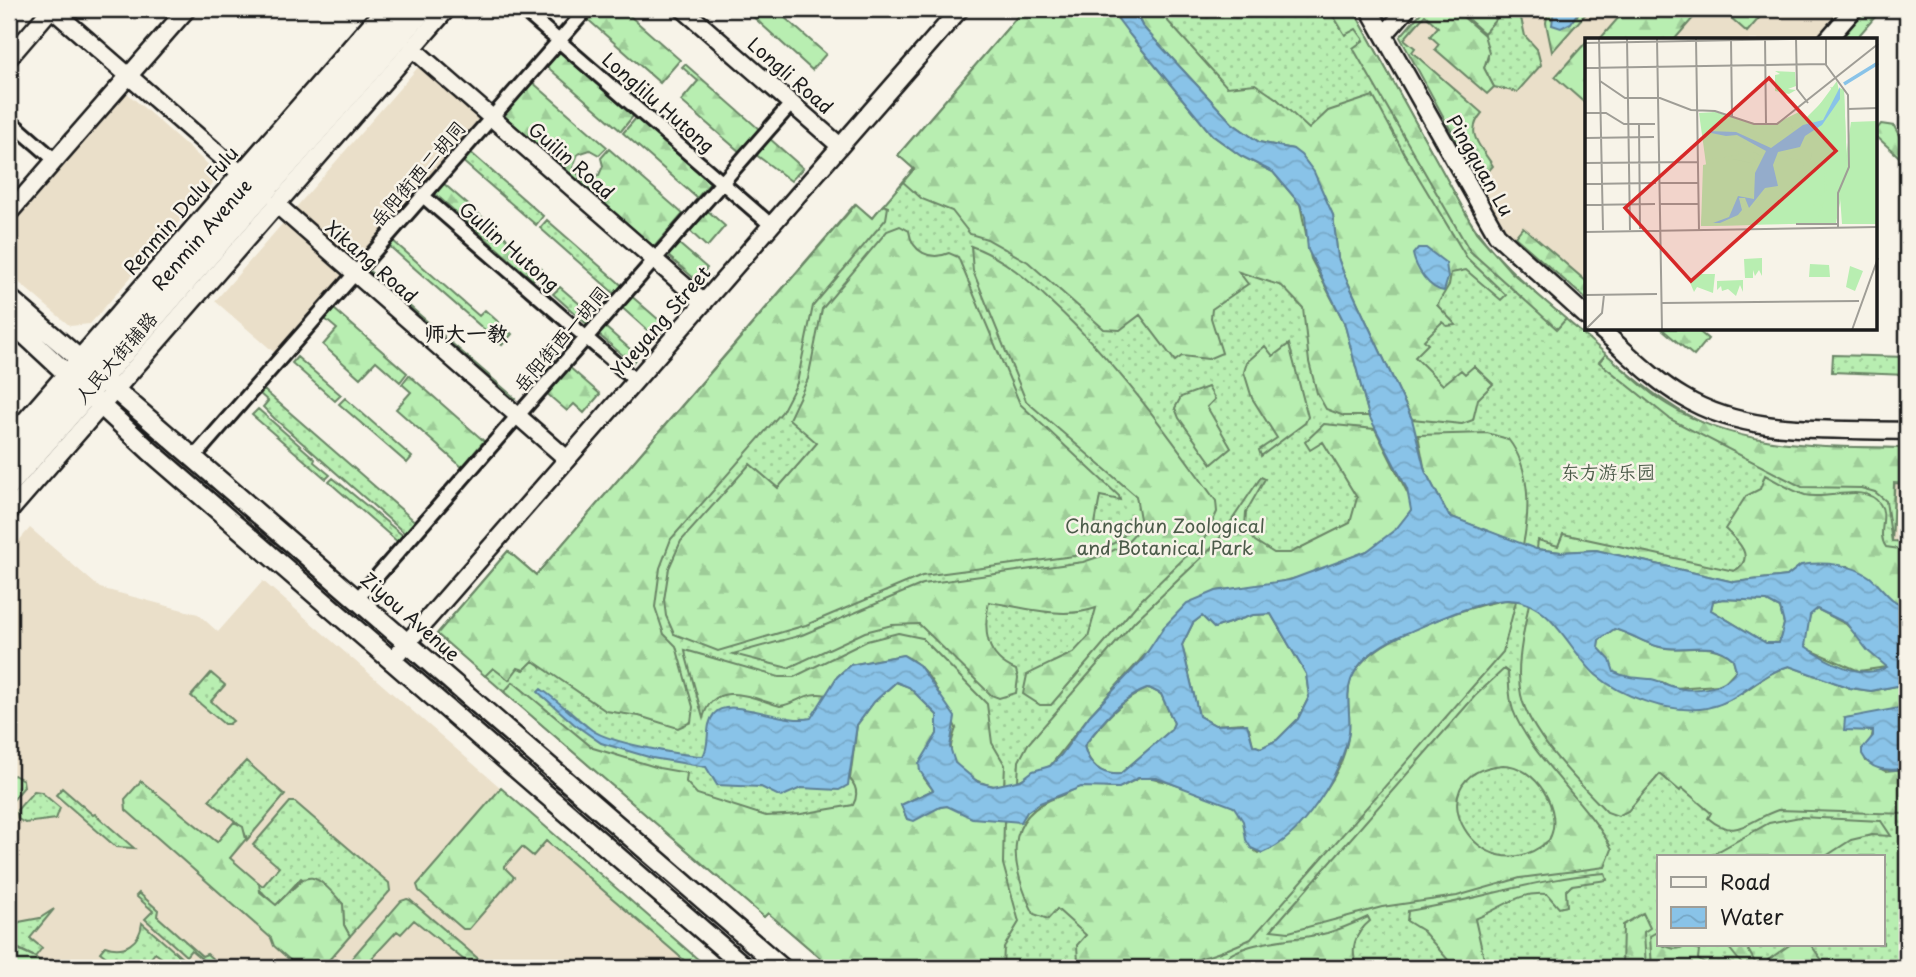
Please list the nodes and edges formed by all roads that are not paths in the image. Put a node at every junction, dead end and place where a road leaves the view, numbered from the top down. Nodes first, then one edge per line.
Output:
1 (51, 9) edge
2 (187, 9) edge
3 (405, 9) edge
4 (425, 9) edge
5 (447, 9) edge
6 (522, 9) edge
7 (587, 9) edge
8 (683, 9) edge
9 (960, 9) edge
10 (1369, 9) edge
11 (1407, 9) edge
12 (1854, 9) edge
13 (381, 14) edge
14 (1384, 35) junction
15 (1829, 38) edge
16 (559, 41) junction
17 (412, 48) junction
18 (9, 58) edge
19 (129, 76) junction
20 (791, 104) junction
21 (492, 117) junction
22 (9, 120) edge
23 (840, 146) junction
24 (55, 160) junction
25 (240, 173) junction
26 (722, 183) junction
27 (423, 196) junction
28 (276, 204) junction
29 (9, 212) edge
30 (771, 225) junction
31 (654, 260) junction
32 (355, 274) junction
33 (9, 298) edge
34 (704, 303) junction
35 (1585, 314) edge
36 (9, 320) edge
37 (1602, 331) edge
38 (586, 338) junction
39 (90, 381) junction
40 (636, 381) junction
41 (517, 416) junction
42 (1907, 431) edge
43 (9, 439) edge
44 (194, 457) junction
45 (567, 459) junction
46 (9, 463) edge
47 (9, 486) edge
48 (9, 512) edge
49 (358, 598) junction
50 (409, 641) junction
51 (391, 661) junction
52 (746, 968) edge
53 (782, 968) edge

1 - 18 street
1 - 19 street
2 - 19 street
3 - 13 main road, Renmin Avenue
4 - 39 main road, Renmin Avenue
5 - 17 street, 人民大街辅路
6 - 16 street, Longlilu Hutong
7 - 16 street, 岳阳街西二胡同
8 - 20 street, Longli Road
9 - 23 street, Yueyang Street
10 - 14 street, Pingquan Lu
11 - 14 street
12 - 15 street
13 - 25 street, Renmin Dalu Fulu
13 - 39 main road, Renmin Avenue
14 - 35 street, Pingquan Lu
16 - 21 street, 岳阳街西二胡同
16 - 26 street, Longlilu Hutong
17 - 21 street, Guilin Road
17 - 28 street, 人民大街辅路
19 - 24 street
19 - 25 street
20 - 23 street, Longli Road
20 - 26 street, 岳阳街西一胡同
21 - 27 street, 岳阳街西二胡同
21 - 31 street, Guilin Road
22 - 24 street
23 - 30 street, Yueyang Street
24 - 29 street
25 - 39 street, Renmin Dalu Fulu
26 - 30 street, Longlilu Hutong
26 - 31 street, 岳阳街西一胡同
27 - 32 street, 岳阳街西二胡同
27 - 38 street, Gullin Hutong
28 - 32 street, Xikang Road
28 - 39 street, 人民大街辅路
30 - 34 street, Yueyang Street
31 - 34 street, Guilin Road
31 - 38 street, 岳阳街西一胡同
32 - 41 street, Xikang Road
32 - 44 street, 岳阳街西二胡同
33 - 39 main road, Ziyou Avenue
34 - 40 street, Yueyang Street
36 - 39 main road, Ziyou Avenue
37 - 42 street
38 - 40 street, Gullin Hutong
38 - 41 street, 岳阳街西一胡同
39 - 43 street, Renmin Dalu Fulu
39 - 44 main road, Ziyou Avenue
39 - 46 main road, Renmin Avenue
39 - 47 main road, Renmin Avenue
39 - 48 street, 人民大街辅路
39 - 51 main road, Ziyou Avenue
40 - 45 street, Yueyang Street
41 - 45 street, Xikang Road
41 - 49 street, 岳阳街西一胡同
44 - 49 main road, Ziyou Avenue
45 - 50 street, Yueyang Street
49 - 50 main road, Ziyou Avenue
50 - 51 street, Yueyang Street
50 - 53 main road, Ziyou Avenue
51 - 52 main road, Ziyou Avenue

